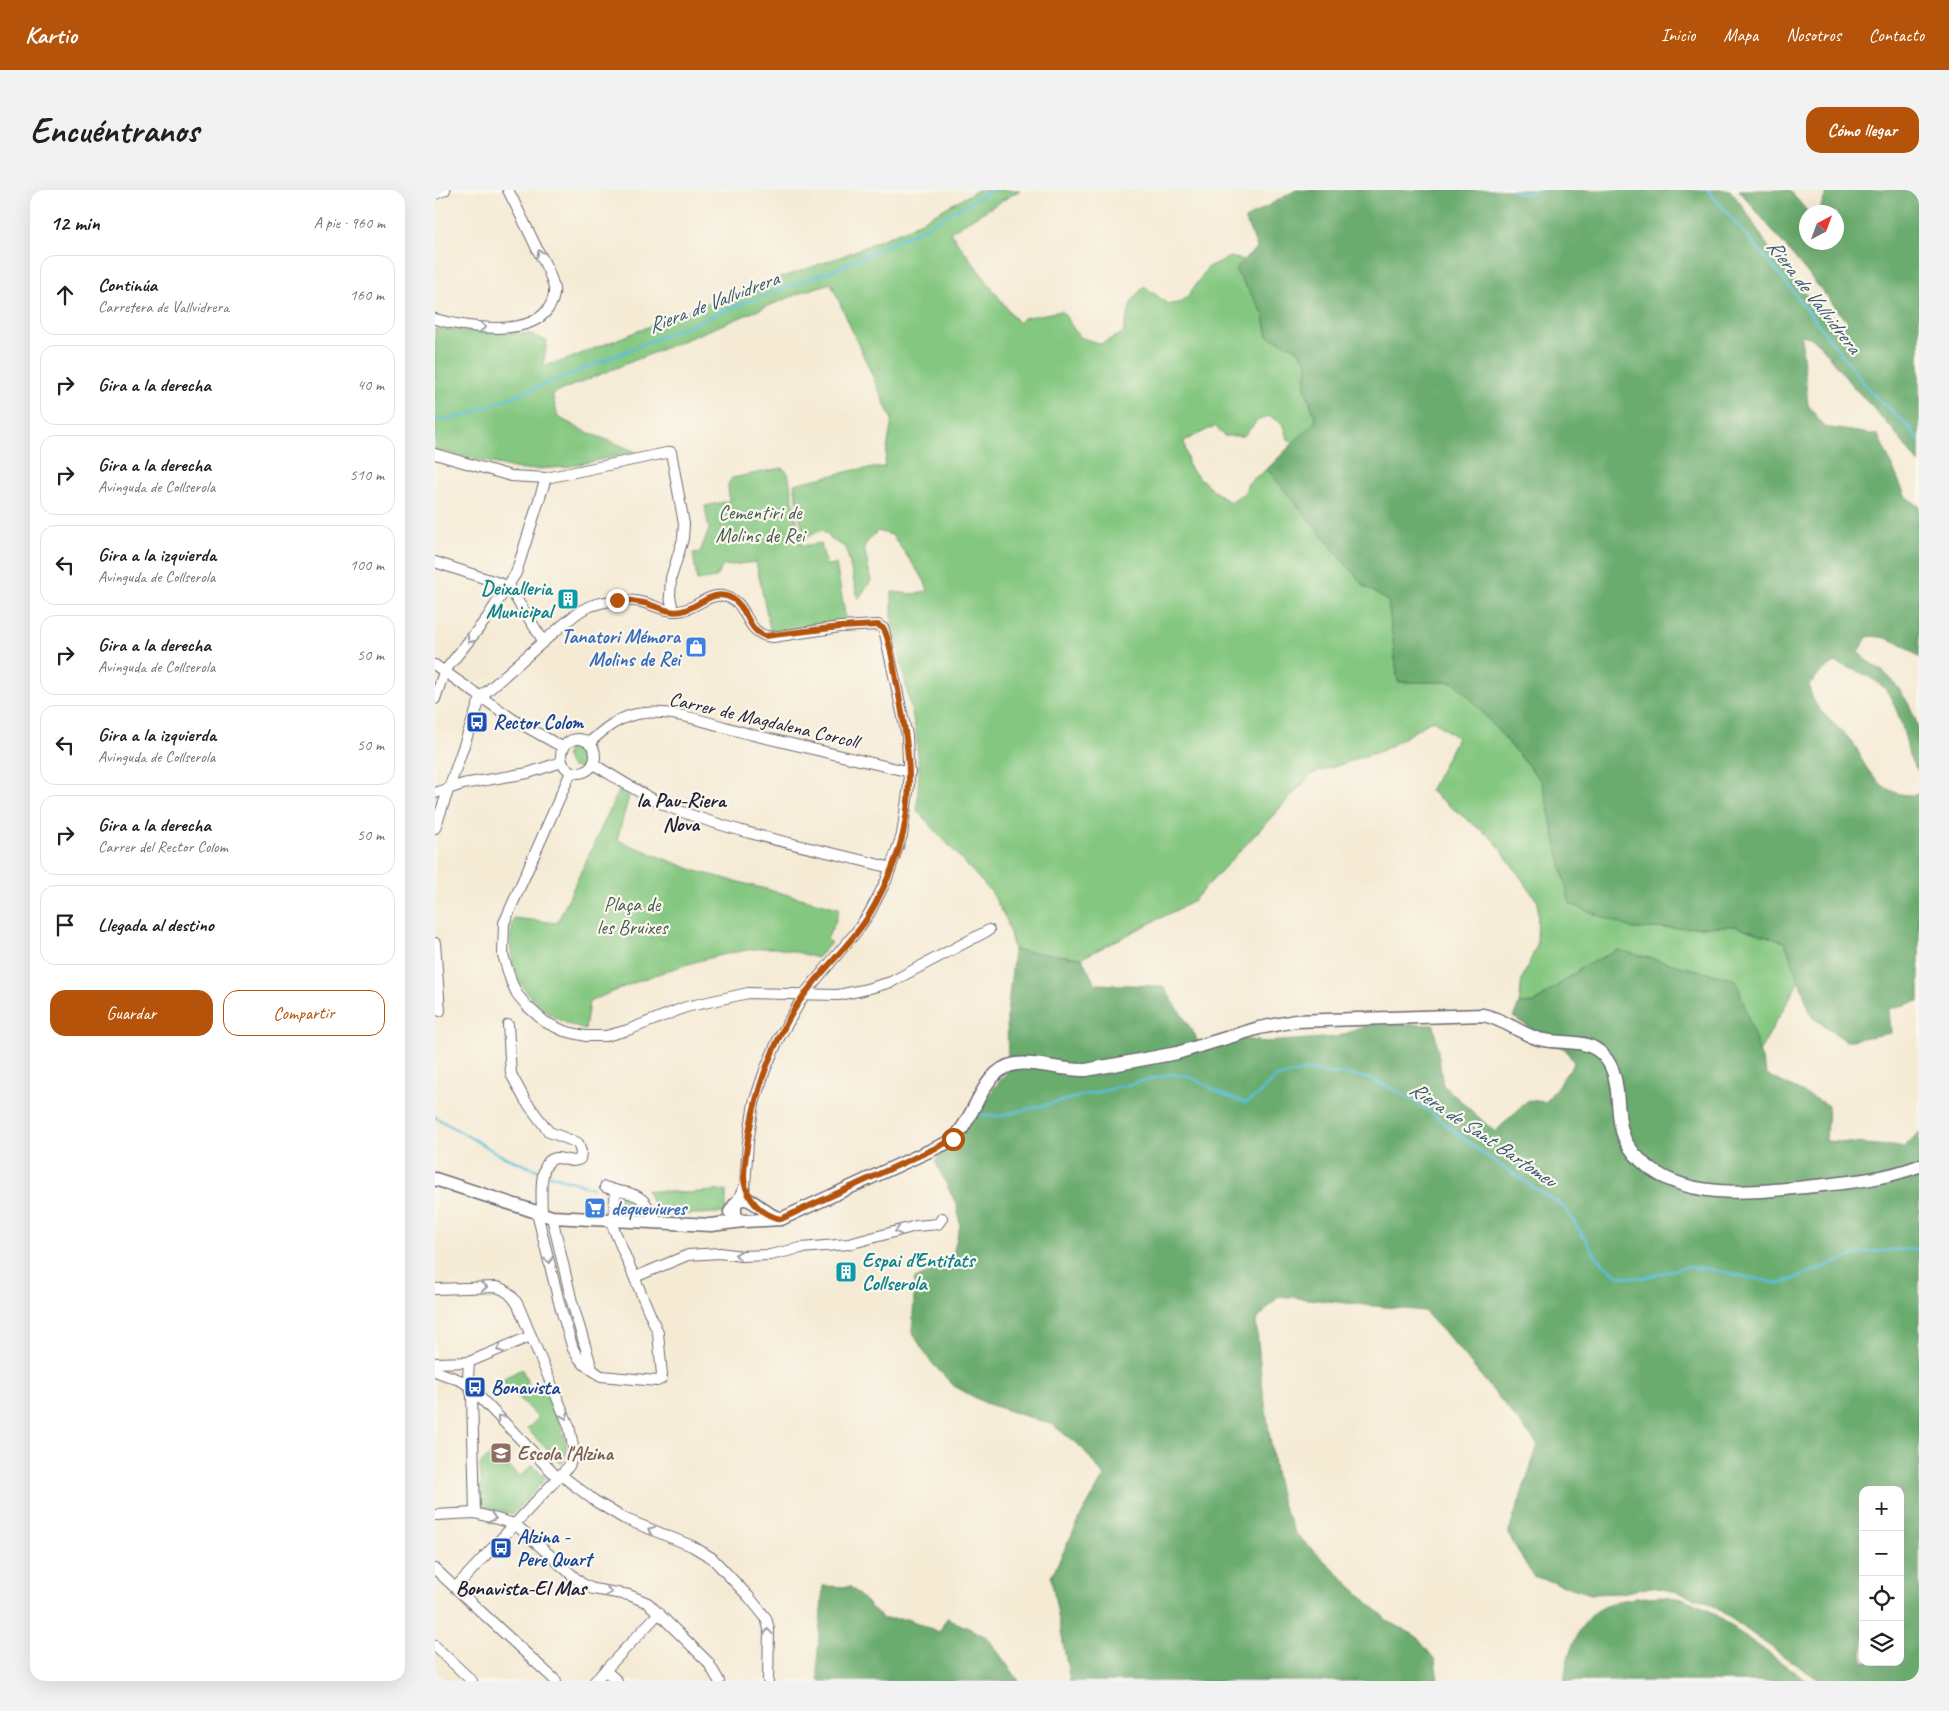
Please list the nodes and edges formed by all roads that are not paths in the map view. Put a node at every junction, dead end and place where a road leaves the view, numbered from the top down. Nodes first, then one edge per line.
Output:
1 (445, 190) edge
2 (508, 190) edge
3 (435, 194) edge
4 (435, 319) edge
5 (435, 454) edge
6 (546, 478) junction
7 (435, 562) edge
8 (508, 586) junction
9 (673, 611) junction
10 (544, 642) junction
11 (435, 665) edge
12 (444, 672) junction
13 (435, 699) edge
14 (481, 699) junction
15 (589, 743) junction
16 (564, 748) junction
17 (562, 762) junction
18 (593, 764) junction
19 (571, 772) junction
20 (909, 772) junction
21 (448, 789) junction
22 (435, 793) edge
23 (435, 828) edge
24 (891, 868) junction
25 (989, 930) dead end
26 (435, 943) edge
27 (805, 993) junction
28 (440, 1010) dead end
29 (508, 1025) dead end
30 (1919, 1166) edge
31 (435, 1179) edge
32 (745, 1186) junction
33 (605, 1187) dead end
34 (618, 1192) junction
35 (754, 1202) junction
36 (736, 1204) junction
37 (544, 1215) junction
38 (942, 1218) dead end
39 (781, 1219) junction
40 (613, 1220) junction
41 (745, 1221) junction
42 (657, 1222) junction
43 (711, 1225) junction
44 (635, 1277) junction
45 (567, 1279) junction
46 (554, 1282) junction
47 (435, 1289) edge
48 (531, 1336) junction
49 (573, 1349) junction
50 (585, 1349) junction
51 (435, 1362) edge
52 (469, 1362) junction
53 (435, 1371) edge
54 (594, 1372) junction
55 (469, 1386) junction
56 (559, 1476) junction
57 (475, 1513) junction
58 (435, 1514) edge
59 (515, 1524) junction
60 (435, 1569) edge
61 (455, 1587) junction
62 (659, 1613) junction
63 (435, 1646) edge
64 (605, 1670) junction
65 (472, 1681) edge
66 (556, 1681) edge
67 (595, 1681) edge
68 (617, 1681) edge
69 (719, 1681) edge
70 (768, 1681) edge

1 - 3 street
4 -> 2 street
5 - 6 street
6 - 8 street
6 - 9 street
7 - 8 street
8 - 10 street
8 -> 12 street
9 - 10 street
9 - 20 street
10 - 14 street
11 - 12 street
12 - 13 street
12 - 14 street
14 - 16 street
14 - 21 street
15 - 16 street
15 - 18 street
15 - 20 street, Carrer de Magdalena Corcoll
16 - 17 street
17 - 19 street
17 - 21 street
18 - 19 street
18 - 24 street
19 - 27 street
20 - 24 street
21 - 22 street
21 - 23 street
24 - 27 street
25 - 27 street
26 - 28 street
27 - 32 street
29 - 37 street
30 - 39 main road
31 - 37 main road
32 - 35 street
32 - 36 street
33 - 34 street
34 - 40 street
34 - 42 street
35 - 36 main road
35 - 39 main road
35 - 41 main road
36 - 41 main road
36 - 43 main road
37 - 40 main road
37 - 45 street
37 -> 46 street
38 -> 44 street
39 - 41 main road
40 - 42 main road
40 - 44 street
41 - 43 main road
42 - 43 main road
44 - 54 street
45 - 46 street
45 - 50 street
46 - 49 street
47 -> 48 street
48 -> 52 street
48 -> 56 street
49 - 50 street
49 - 54 street
50 - 54 street
51 - 52 street
52 - 55 street
53 - 55 street
56 -> 55 street
55 - 57 street
56 - 59 street
70 -> 56 street
57 - 58 street
57 -> 59 street
59 - 61 street
59 -> 62 street
60 - 61 street
61 - 66 street
62 - 64 street
62 - 69 street
63 - 65 street
64 - 67 street
64 - 68 street

